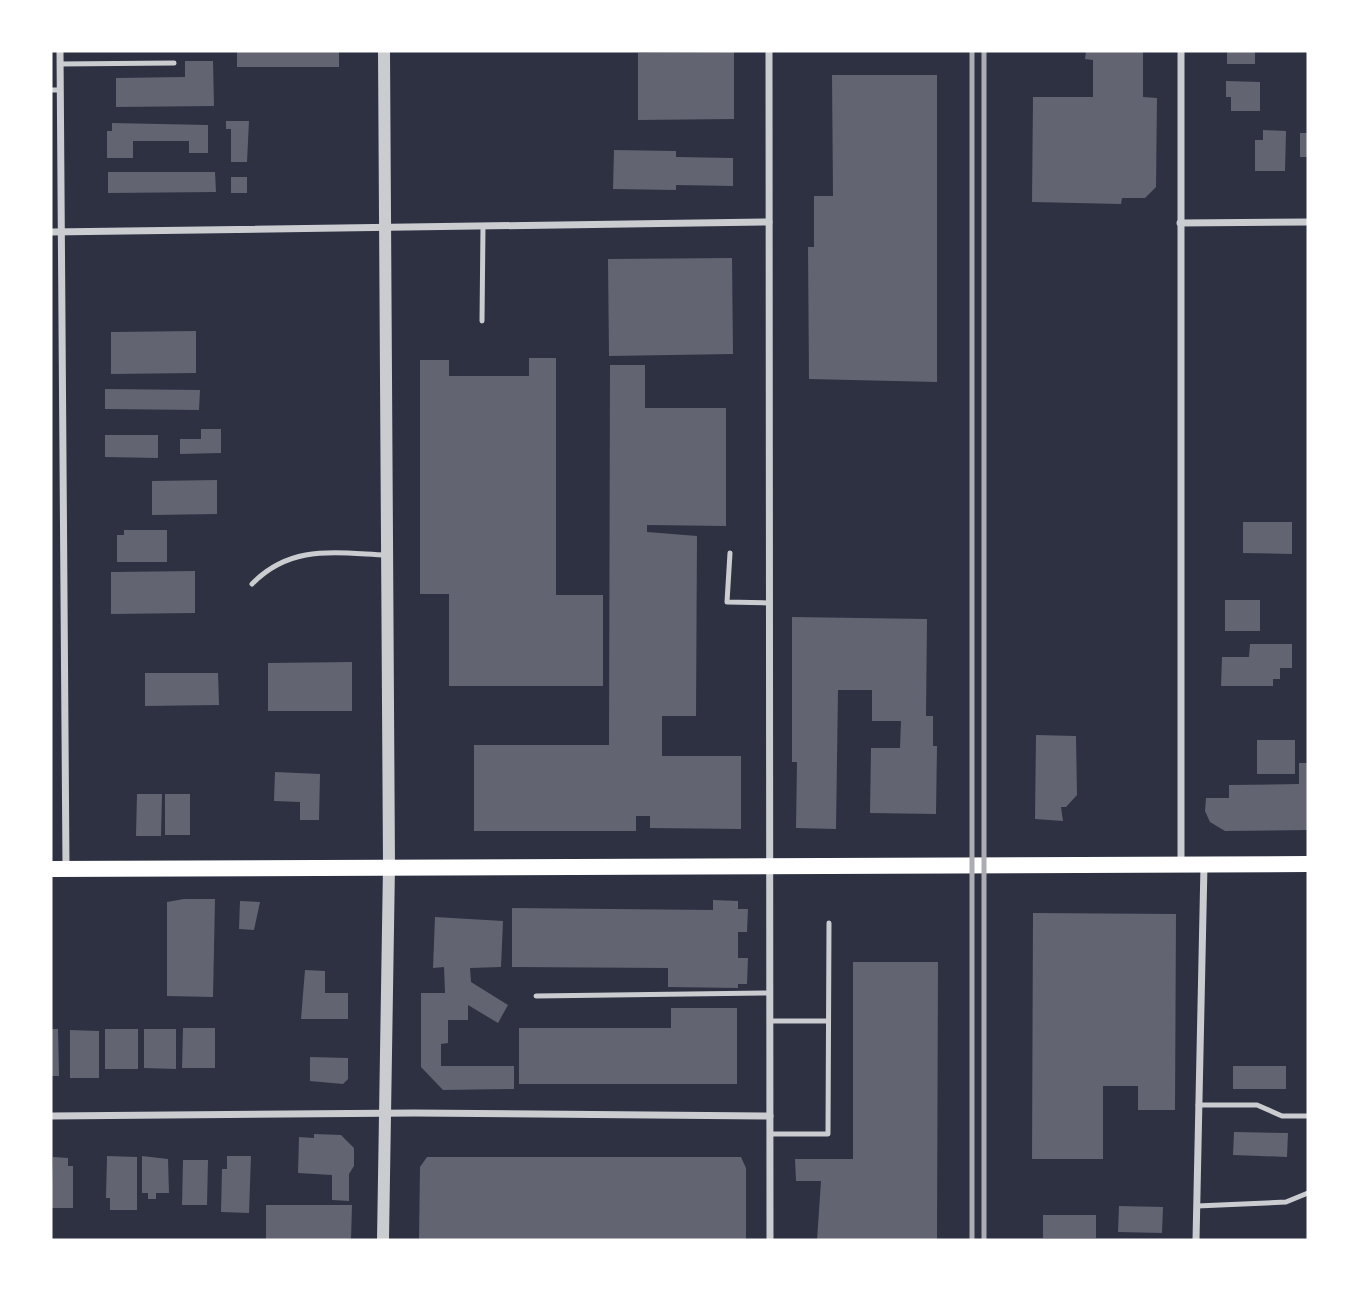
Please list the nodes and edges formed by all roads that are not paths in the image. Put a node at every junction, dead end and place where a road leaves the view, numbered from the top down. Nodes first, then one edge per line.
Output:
1 (60, 51) edge
2 (384, 51) edge
3 (769, 51) edge
4 (1181, 51) edge
5 (174, 63) dead end
6 (60, 64) junction
7 (51, 90) edge
8 (60, 90) junction
9 (769, 222) junction
10 (1308, 222) edge
11 (1180, 223) junction
12 (483, 227) junction
13 (383, 229) junction
14 (55, 232) edge
15 (482, 321) dead end
16 (730, 553) dead end
17 (386, 555) junction
18 (252, 584) dead end
19 (770, 603) junction
20 (1181, 864) junction
21 (1204, 864) junction
22 (1308, 864) edge
23 (770, 865) junction
24 (389, 866) junction
25 (59, 869) edge
26 (830, 923) dead end
27 (770, 993) junction
28 (536, 996) dead end
29 (770, 1021) junction
30 (828, 1021) junction
31 (1197, 1105) junction
32 (385, 1114) junction
33 (51, 1116) edge
34 (770, 1116) junction
35 (1308, 1116) edge
36 (770, 1133) junction
37 (1308, 1193) edge
38 (1197, 1206) junction
39 (383, 1240) edge
40 (770, 1240) edge
41 (1196, 1240) edge

1 - 6 street
2 - 13 street
3 - 9 street
4 - 11 street
5 - 6 lane
6 - 8 street
7 - 8 lane
8 - 14 street
9 - 12 street
9 - 19 street
10 - 11 street
11 - 20 street
12 - 13 street
12 - 15 lane
13 - 14 street
13 - 17 street
14 - 25 street
16 - 19 lane
17 - 18 lane
17 - 24 street
19 - 23 street
20 - 21 main road
20 - 23 main road
21 - 22 main road
21 - 31 street
23 - 24 main road
23 - 27 street
24 - 25 main road
24 - 32 street
26 - 30 lane
27 - 28 lane
27 - 29 street
29 - 30 lane
29 - 34 street
30 - 36 lane
31 - 35 lane
31 - 38 street
32 - 33 street
32 - 34 street
32 - 39 street
34 - 36 street
36 - 40 street
37 - 38 lane
38 - 41 street

